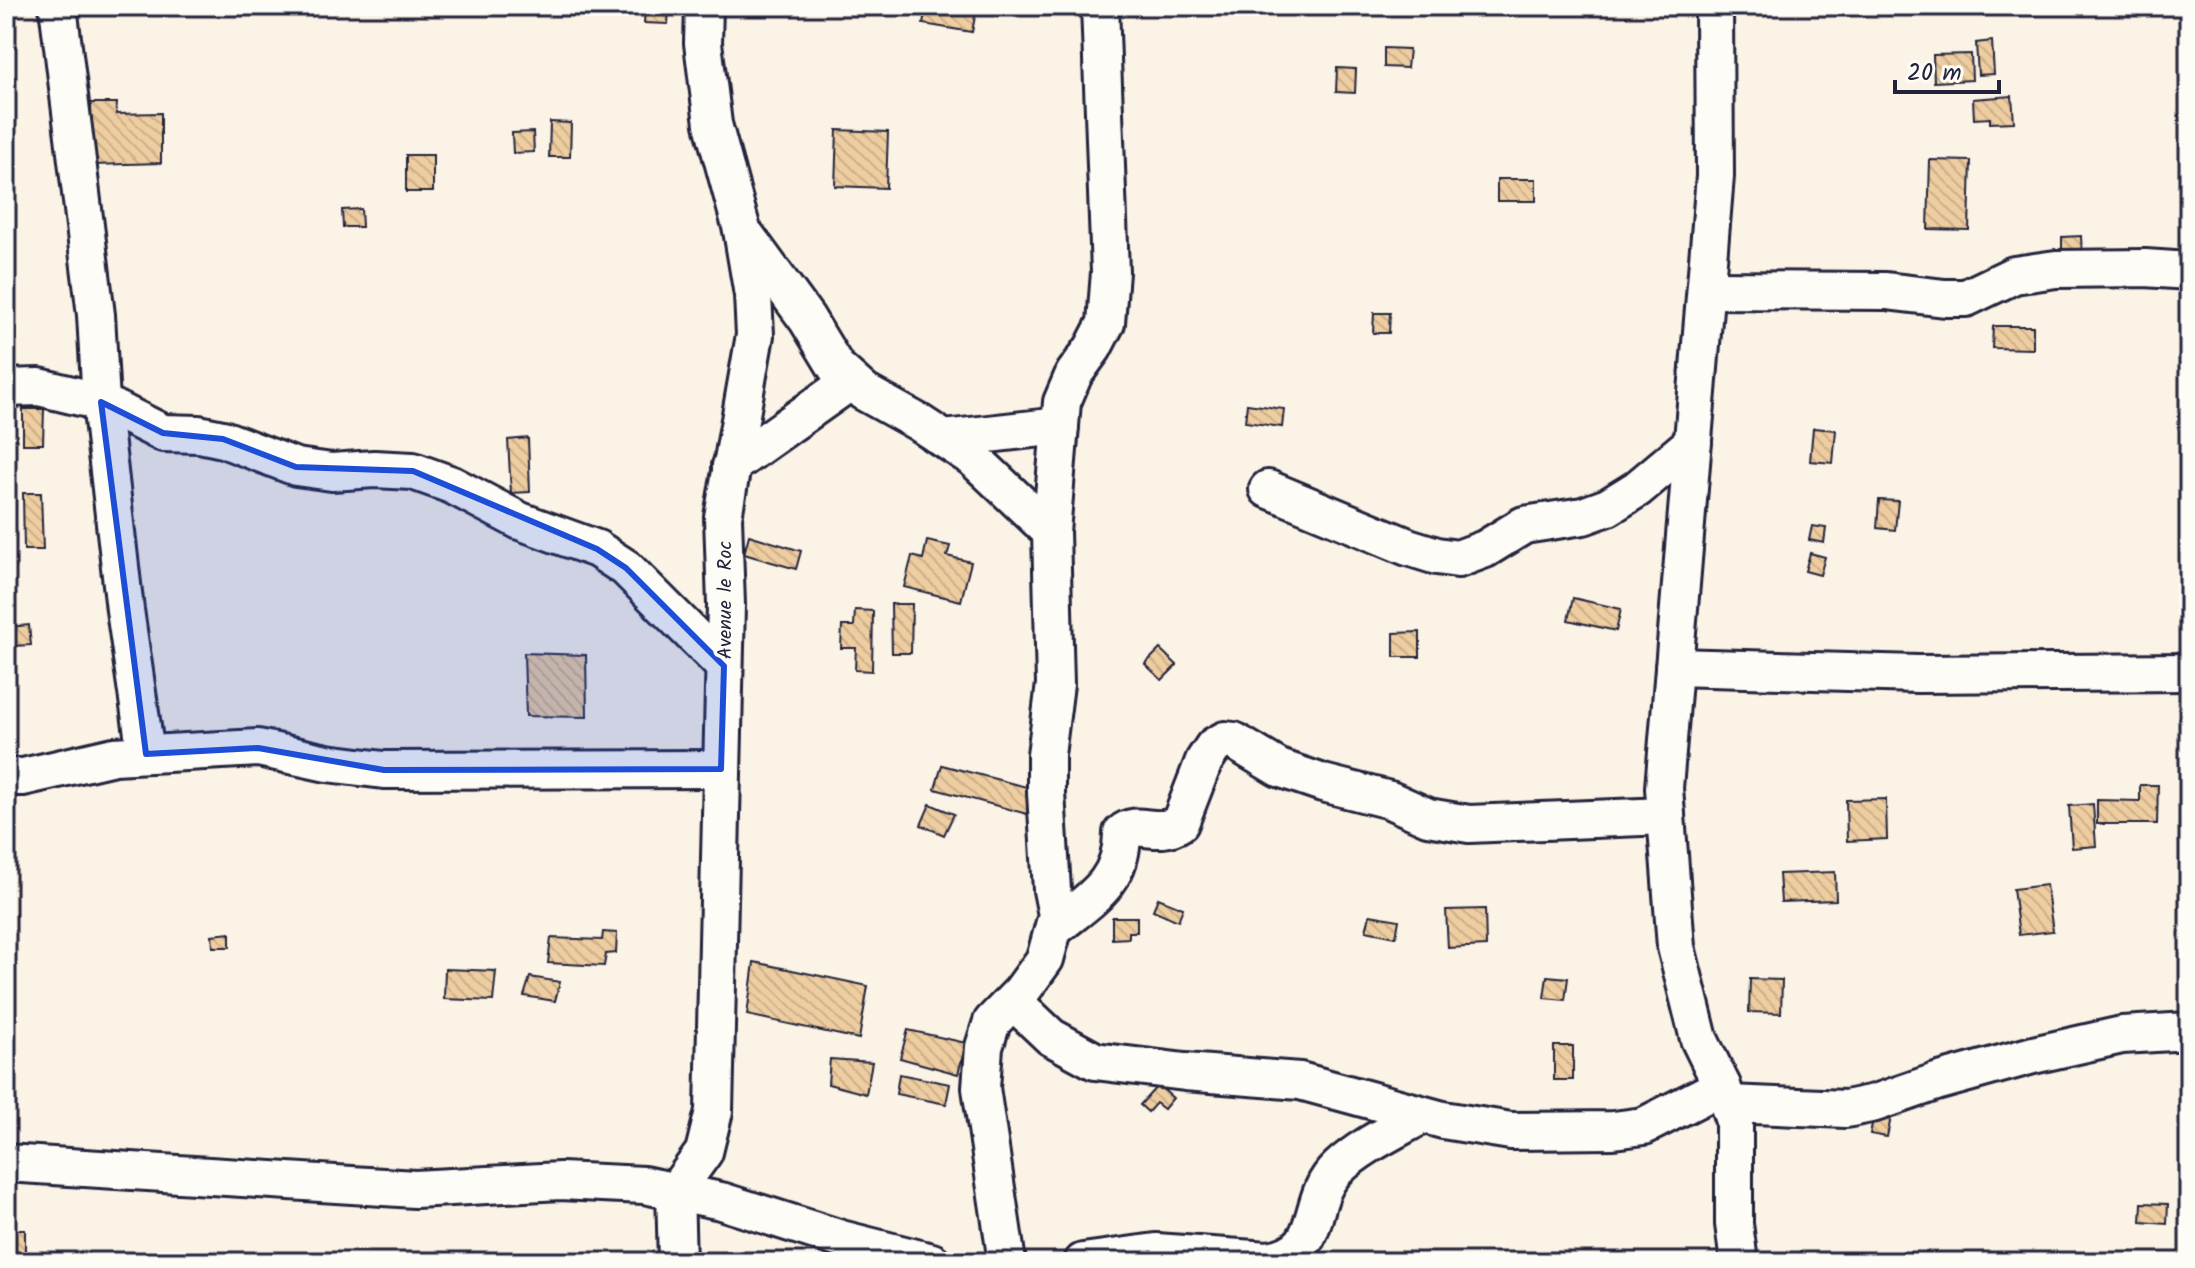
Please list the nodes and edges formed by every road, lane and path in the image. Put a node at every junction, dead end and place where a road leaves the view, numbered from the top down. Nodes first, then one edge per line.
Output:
1 (58, 6) edge
2 (704, 6) edge
3 (1100, 6) edge
4 (1714, 6) edge
5 (742, 230) junction
6 (2189, 271) edge
7 (1706, 290) junction
8 (851, 381) junction
9 (6, 388) edge
10 (101, 402) junction
11 (1060, 426) junction
12 (944, 439) junction
13 (1693, 442) junction
14 (731, 466) junction
15 (1268, 489) dead end
16 (1051, 532) junction
17 (724, 666) junction
18 (1674, 667) junction
19 (2189, 672) edge
20 (146, 754) junction
21 (721, 769) junction
22 (6, 777) edge
23 (1666, 816) junction
24 (1055, 928) junction
25 (1013, 1001) junction
26 (2189, 1031) edge
27 (1725, 1095) junction
28 (1422, 1115) junction
29 (6, 1163) edge
30 (675, 1192) junction
31 (677, 1262) edge
32 (932, 1262) edge
33 (1007, 1262) edge
34 (1083, 1262) edge
35 (1739, 1262) edge

1 - 10 street
2 - 5 street, Avenue le Roc
3 - 11 street
4 - 7 street
5 - 8 street
5 - 14 street, Avenue le Roc
6 - 7 street
7 - 13 street
8 - 12 street
8 - 14 street
9 - 10 street
10 - 17 street
10 - 20 street
11 - 12 street
11 - 16 street
12 - 16 street
13 - 15 street
13 - 18 street
14 - 17 street, Avenue le Roc
16 - 24 street
17 - 21 street, Avenue le Roc
18 - 19 street
18 - 23 street
20 - 21 street
20 - 22 street
21 - 30 street, Avenue le Roc
23 - 24 street
23 - 27 street
24 - 25 street
25 - 28 street
25 - 33 street
26 - 27 street
27 - 28 street
27 - 35 street
28 - 34 street
29 - 30 street
30 - 31 street
30 - 32 street

